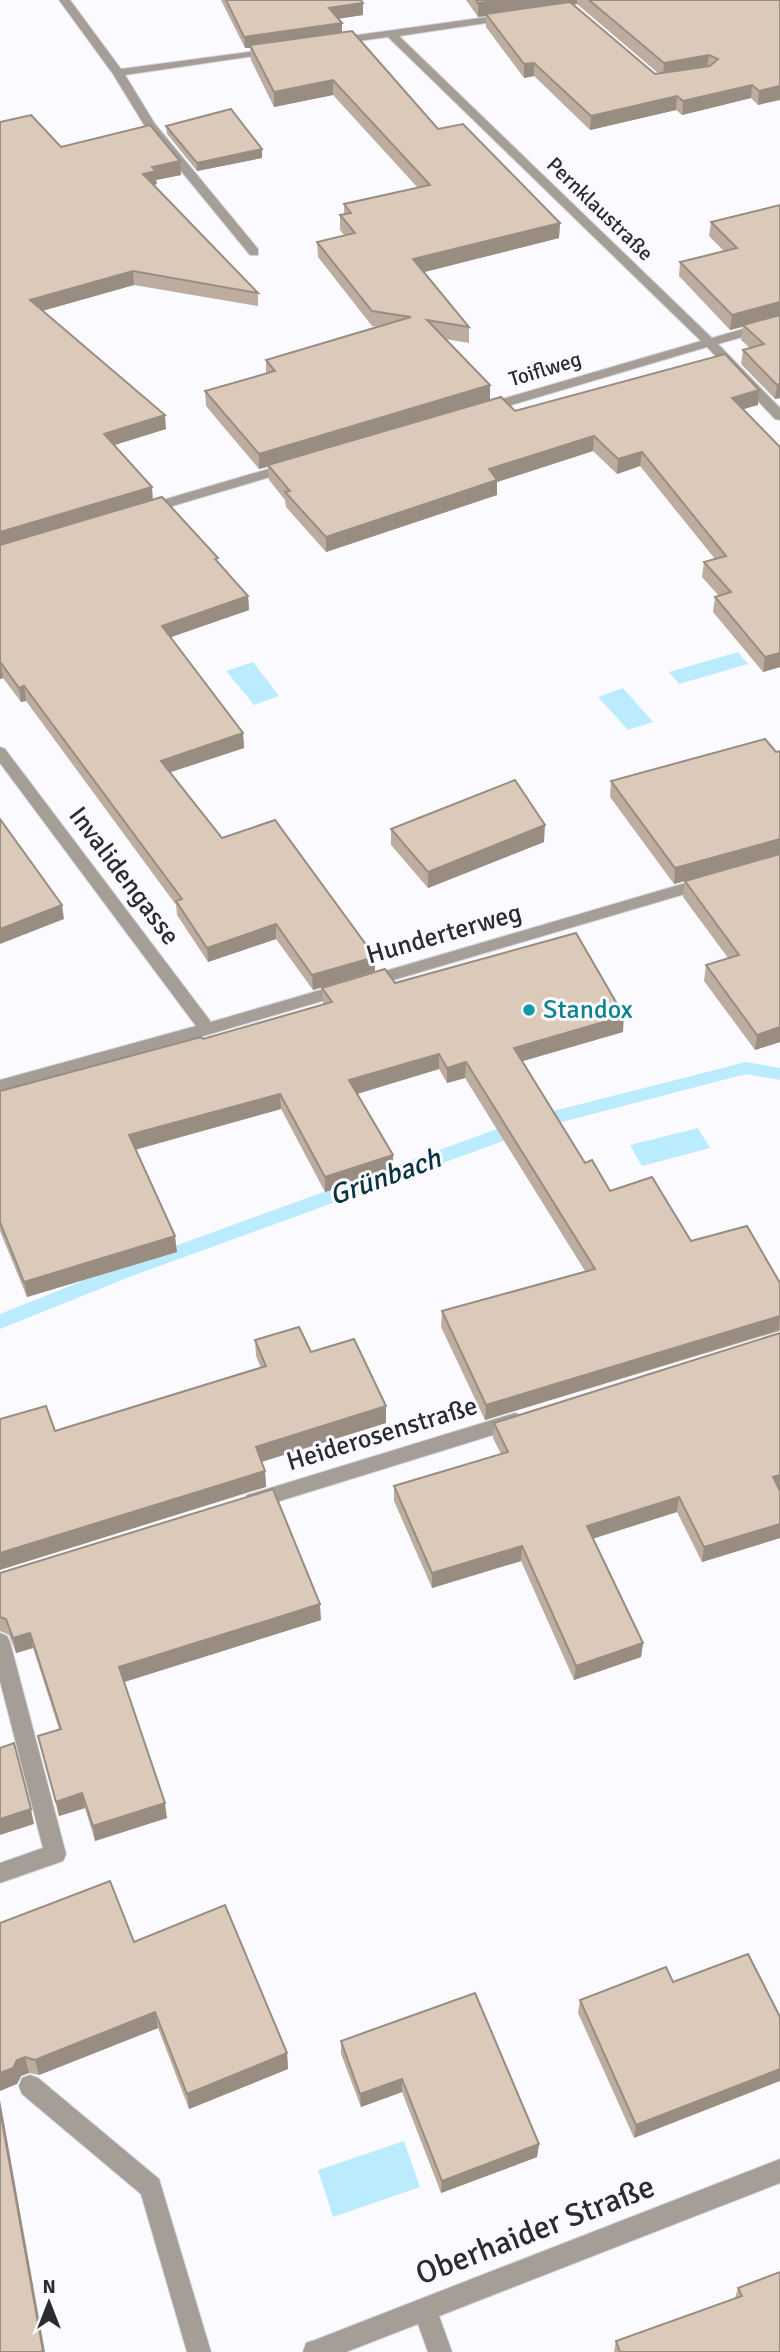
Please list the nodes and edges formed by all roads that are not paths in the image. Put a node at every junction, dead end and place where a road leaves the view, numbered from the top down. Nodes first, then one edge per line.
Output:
1 (64, 0) edge
2 (521, 16) edge
3 (390, 33) junction
4 (322, 43) edge
5 (281, 49) edge
6 (118, 73) junction
7 (254, 251) dead end
8 (780, 322) edge
9 (709, 342) junction
10 (468, 414) edge
11 (780, 416) edge
12 (308, 461) edge
13 (134, 513) edge
14 (0, 752) edge
15 (727, 876) edge
16 (207, 1029) junction
17 (0, 1086) edge
18 (529, 1417) edge
19 (238, 1506) edge
20 (0, 1642) edge
21 (0, 1873) edge
22 (30, 2086) edge
23 (780, 2171) edge
24 (424, 2308) junction
25 (199, 2352) edge
26 (315, 2352) edge
27 (440, 2352) edge

1 - 6 street
2 - 3 street
3 - 4 street
3 - 9 street, Pernklaustraße
5 - 6 street
6 - 7 street
8 - 9 street, Toiflweg
9 - 10 street, Toiflweg
9 - 11 street, Pernklaustraße
12 - 13 street
14 - 16 street, Invalidengasse
15 - 16 street, Hunderterweg
16 - 17 street, Hunderterweg
18 - 19 street, Heiderosenstraße
20 - 21 street
22 - 25 street
23 - 24 street, Oberhaider Straße
24 - 26 street, Oberhaider Straße
24 - 27 street

